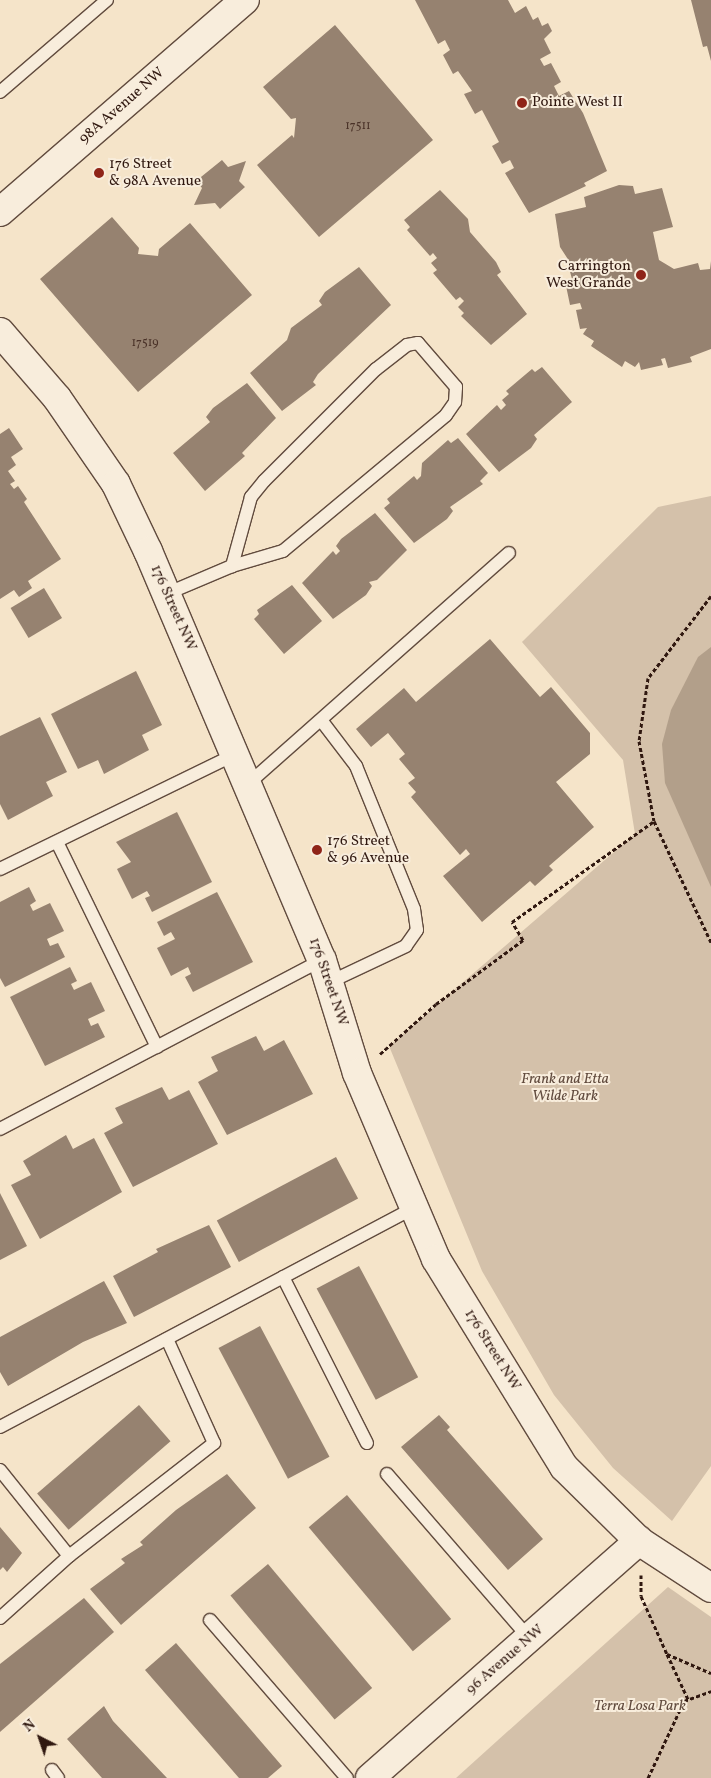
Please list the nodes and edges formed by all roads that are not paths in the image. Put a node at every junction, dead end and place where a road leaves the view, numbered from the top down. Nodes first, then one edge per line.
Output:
1 (107, 0) edge
2 (245, 0) edge
3 (0, 92) edge
4 (0, 212) edge
5 (0, 332) edge
6 (508, 553) dead end
7 (232, 566) junction
8 (166, 594) junction
9 (321, 720) junction
10 (238, 754) junction
11 (249, 783) junction
12 (57, 842) junction
13 (0, 870) edge
14 (326, 971) junction
15 (157, 1047) junction
16 (0, 1129) edge
17 (414, 1208) junction
18 (283, 1277) junction
19 (166, 1339) junction
20 (0, 1427) edge
21 (368, 1443) dead end
22 (0, 1470) edge
23 (387, 1474) dead end
24 (639, 1541) junction
25 (69, 1556) junction
26 (711, 1588) edge
27 (0, 1618) edge
28 (210, 1620) dead end
29 (529, 1638) junction
30 (347, 1778) edge
31 (370, 1778) edge

1 - 3 lane
2 - 4 street, 98A Avenue NW
5 - 8 street, 176 Street NW
6 - 9 lane
7 - 7 lane
7 - 8 lane
8 - 10 street, 176 Street NW
9 - 11 lane
9 - 14 lane
10 - 11 street, 176 Street NW
10 - 12 lane
11 - 14 street, 176 Street NW
12 - 13 lane
12 - 15 lane
14 - 15 lane
14 - 17 street, 176 Street NW
15 - 16 lane
17 - 18 lane
17 - 24 street, 176 Street NW
18 - 19 lane
18 - 21 lane
19 - 20 lane
19 - 25 lane
22 - 25 lane
23 - 29 lane
24 - 26 street, 176 Street NW
24 - 29 street, 96 Avenue NW
25 - 27 lane
28 - 30 lane
29 - 31 street, 96 Avenue NW

